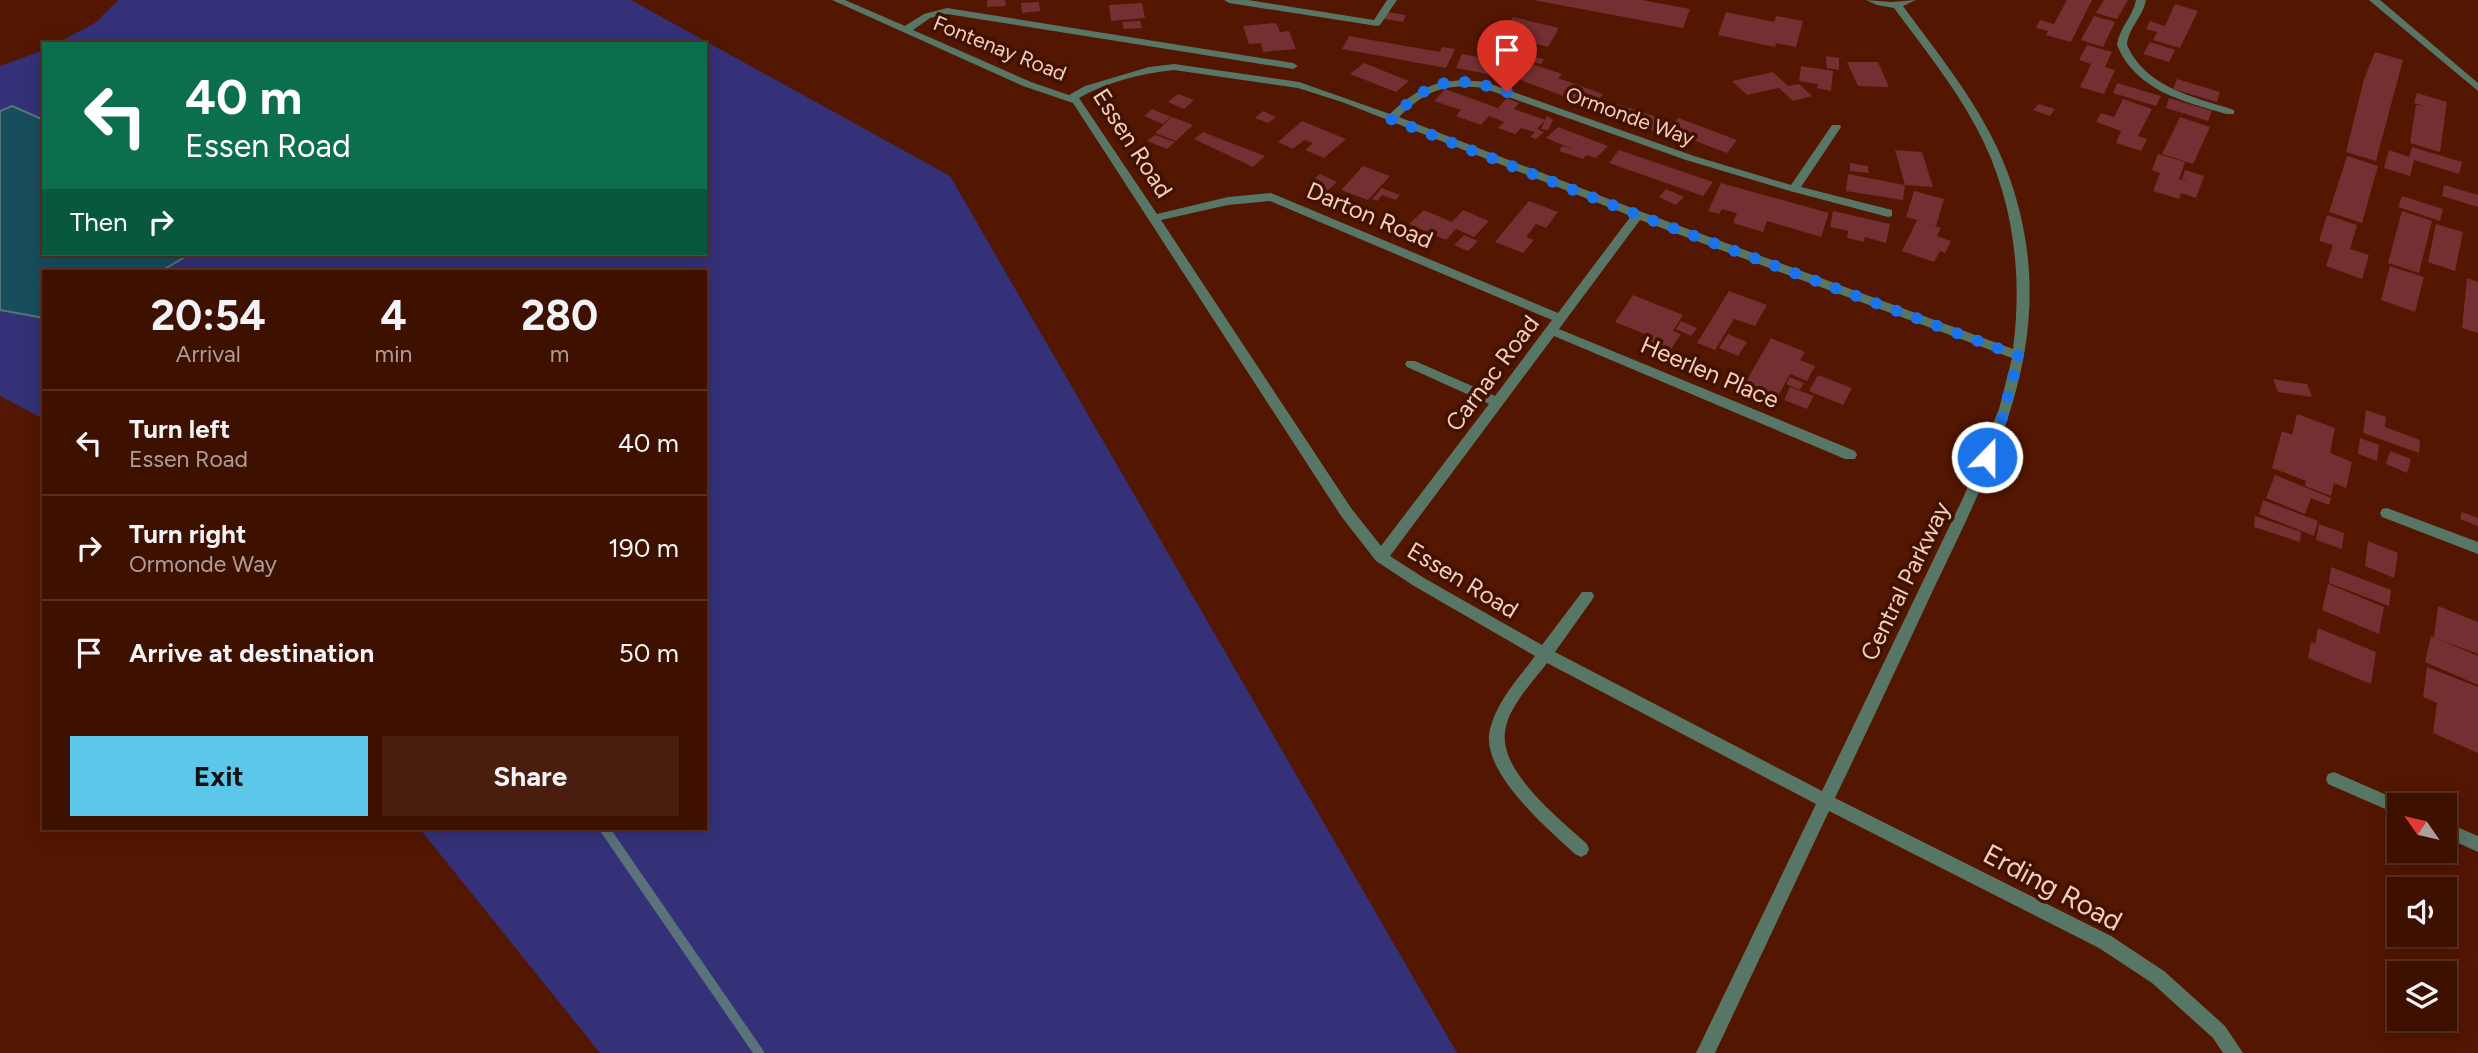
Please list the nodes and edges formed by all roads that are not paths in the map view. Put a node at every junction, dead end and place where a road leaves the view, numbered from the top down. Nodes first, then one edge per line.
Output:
1 (837, 0) edge
2 (1229, 0) edge
3 (1392, 0) edge
4 (1871, 0) edge
5 (2141, 0) edge
6 (2374, 0) edge
7 (1904, 3) edge
8 (906, 30) junction
9 (1293, 66) dead end
10 (2478, 88) edge
11 (1072, 98) junction
12 (2230, 112) dead end
13 (1391, 119) junction
14 (1836, 127) dead end
15 (1794, 189) junction
16 (1888, 213) dead end
17 (1638, 215) junction
18 (1155, 218) junction
19 (1561, 319) junction
20 (1553, 331) junction
21 (2019, 356) junction
22 (1411, 365) dead end
23 (1498, 403) junction
24 (1850, 455) dead end
25 (2387, 513) dead end
26 (2478, 548) edge
27 (1381, 557) junction
28 (1587, 596) dead end
29 (1546, 655) junction
30 (2334, 779) dead end
31 (1824, 800) junction
32 (2387, 803) edge
33 (2457, 834) edge
34 (2478, 844) edge
35 (1581, 849) dead end
36 (1706, 1053) edge
37 (2234, 1053) edge

1 - 8 street, Fontenay Road
2 - 3 street
4 - 7 street
5 - 12 street
6 - 10 street
7 - 21 street, Central Parkway
8 - 9 street
8 - 11 street, Fontenay Road
11 - 13 street, Essen Road
11 - 18 street, Essen Road
13 - 15 street, Ormonde Way
13 - 17 street, Essen Road
14 - 15 street
15 - 16 street, Ormonde Way
17 - 19 street, Carnac Road
17 - 21 street, Essen Road
18 - 19 street, Darton Road
18 - 27 street, Essen Road
19 - 20 street, Carnac Road
20 - 23 street, Carnac Road
20 - 24 street, Heerlen Place
21 - 31 street, Central Parkway
22 - 23 street
23 - 27 street, Carnac Road
25 - 26 street
27 - 29 street, Essen Road
28 - 29 street
29 - 31 street, Essen Road
29 - 35 street
30 - 32 street
31 - 36 street, Central Parkway
31 - 37 street, Erding Road
33 - 34 street

